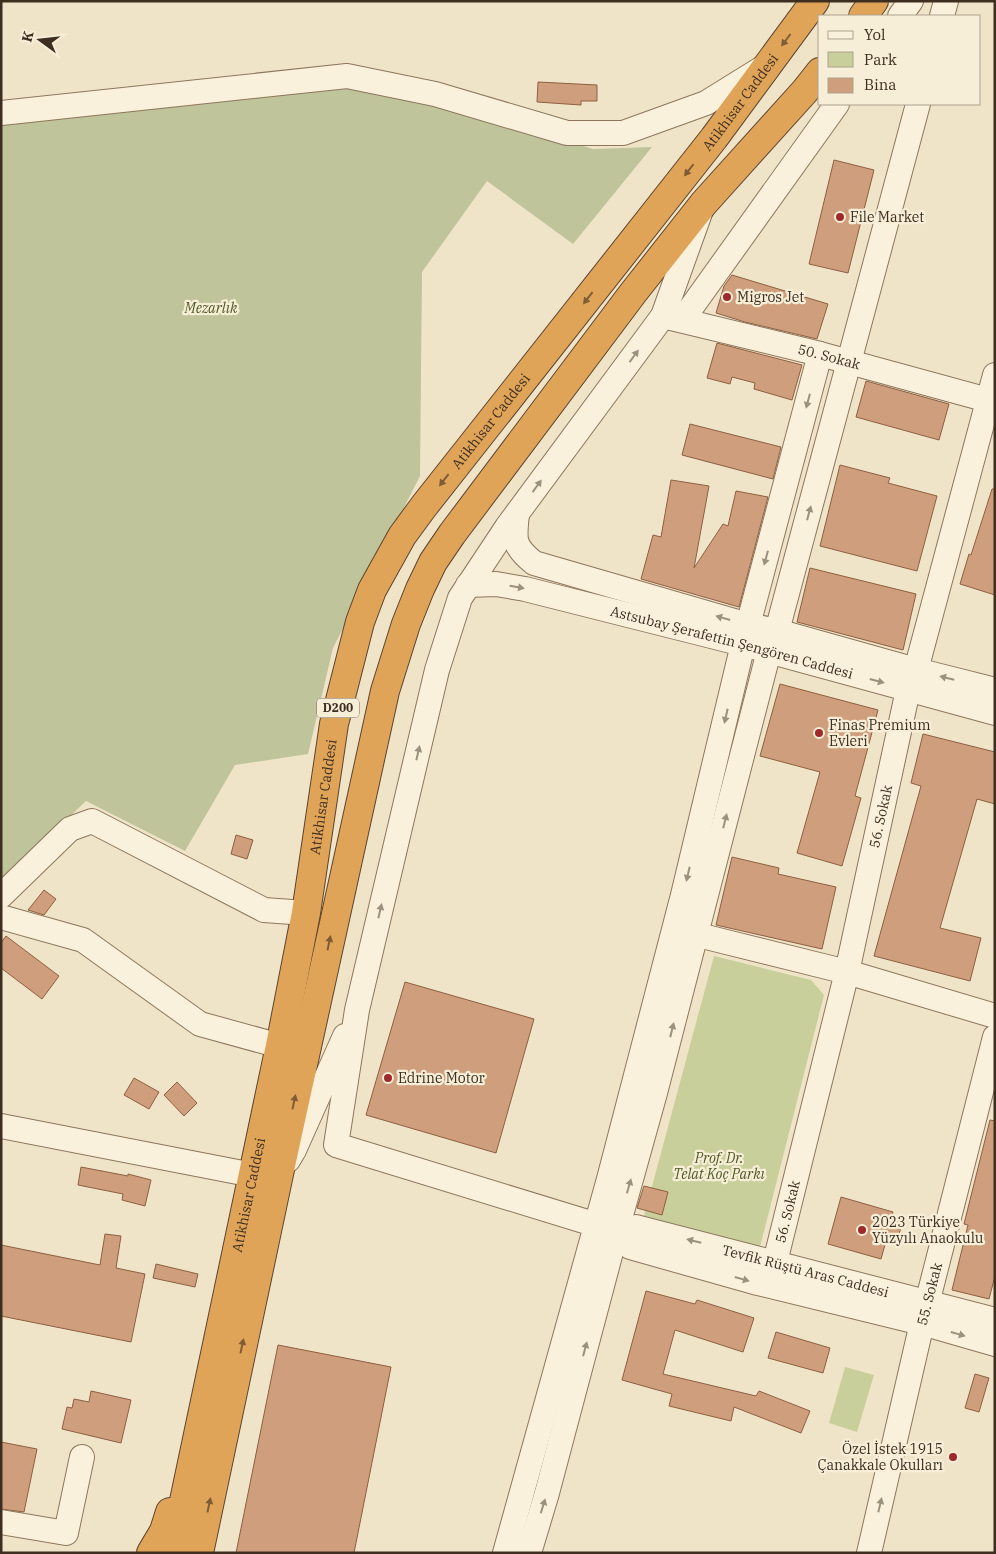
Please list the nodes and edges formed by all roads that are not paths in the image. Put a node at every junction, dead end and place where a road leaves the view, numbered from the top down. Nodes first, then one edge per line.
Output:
1 (815, 1) edge
2 (874, 1) edge
3 (911, 1) edge
4 (946, 1) edge
5 (864, 15) edge
6 (901, 15) edge
7 (942, 15) edge
8 (767, 64) junction
9 (818, 75) edge
10 (836, 105) edge
11 (918, 105) edge
12 (1, 114) edge
13 (704, 203) junction
14 (673, 317) junction
15 (820, 354) junction
16 (849, 362) junction
17 (995, 375) edge
18 (992, 401) edge
19 (517, 514) junction
20 (468, 585) junction
21 (746, 634) junction
22 (773, 641) junction
23 (912, 680) junction
24 (995, 690) edge
25 (995, 713) edge
26 (1, 896) edge
27 (306, 913) junction
28 (1, 917) edge
29 (673, 929) junction
30 (696, 934) junction
31 (847, 972) junction
32 (357, 1010) junction
33 (995, 1016) edge
34 (995, 1037) edge
35 (280, 1046) junction
36 (1, 1126) edge
37 (266, 1174) junction
38 (606, 1229) junction
39 (775, 1262) junction
40 (925, 1314) junction
41 (995, 1320) edge
42 (995, 1344) edge
43 (199, 1430) junction
44 (82, 1457) dead end
45 (1, 1522) edge
46 (151, 1553) edge
47 (173, 1553) edge
48 (199, 1553) edge
49 (505, 1553) edge
50 (529, 1553) edge
51 (869, 1553) edge

1 -> 8 highway, Atikhisar Caddesi / D200
2 - 5 highway
3 - 6 street
4 - 7 street
8 - 12 street
8 -> 27 highway, Atikhisar Caddesi / D200
9 - 13 highway, Atikhisar Caddesi / D200
10 - 14 street
11 - 16 street
13 - 14 street
37 -> 13 highway, Atikhisar Caddesi / D200
14 - 15 street, 50. Sokak
19 -> 14 street
15 - 16 street, 50. Sokak
15 -> 21 street
16 - 18 street, 50. Sokak
22 -> 16 street
17 - 18 street, 56. Sokak
18 - 23 street, 56. Sokak
19 - 20 street
21 -> 19 street, Astsubay Şerafettin Şengören Caddesi
20 -> 21 street, Astsubay Şerafettin Şengören Caddesi
32 -> 20 street
21 - 22 street, Astsubay Şerafettin Şengören Caddesi
21 -> 29 street
22 - 23 street, Astsubay Şerafettin Şengören Caddesi
30 -> 22 street
24 -> 23 street, Astsubay Şerafettin Şengören Caddesi
23 - 25 street, Astsubay Şerafettin Şengören Caddesi
23 - 31 street, 56. Sokak
26 - 27 street
27 - 35 highway, Atikhisar Caddesi / D200
28 - 35 street
29 - 30 street
29 - 38 street
30 - 31 street
38 -> 30 street
31 - 33 street
31 - 39 street, 56. Sokak
32 - 37 street
32 - 38 street
34 - 40 street, 55. Sokak
35 - 37 highway, Atikhisar Caddesi / D200
36 - 37 street
37 - 43 highway, Atikhisar Caddesi / D200
48 -> 37 highway, Atikhisar Caddesi / D200
39 -> 38 street, Tevfik Rüştü Aras Caddesi
38 -> 40 street
38 - 49 street
50 -> 38 street
39 - 40 street, Tevfik Rüştü Aras Caddesi
40 - 41 street, Tevfik Rüştü Aras Caddesi
40 -> 42 street, Tevfik Rüştü Aras Caddesi
51 -> 40 street, 55. Sokak
43 - 46 highway
43 - 47 highway, Atikhisar Caddesi / D200
44 - 45 street

